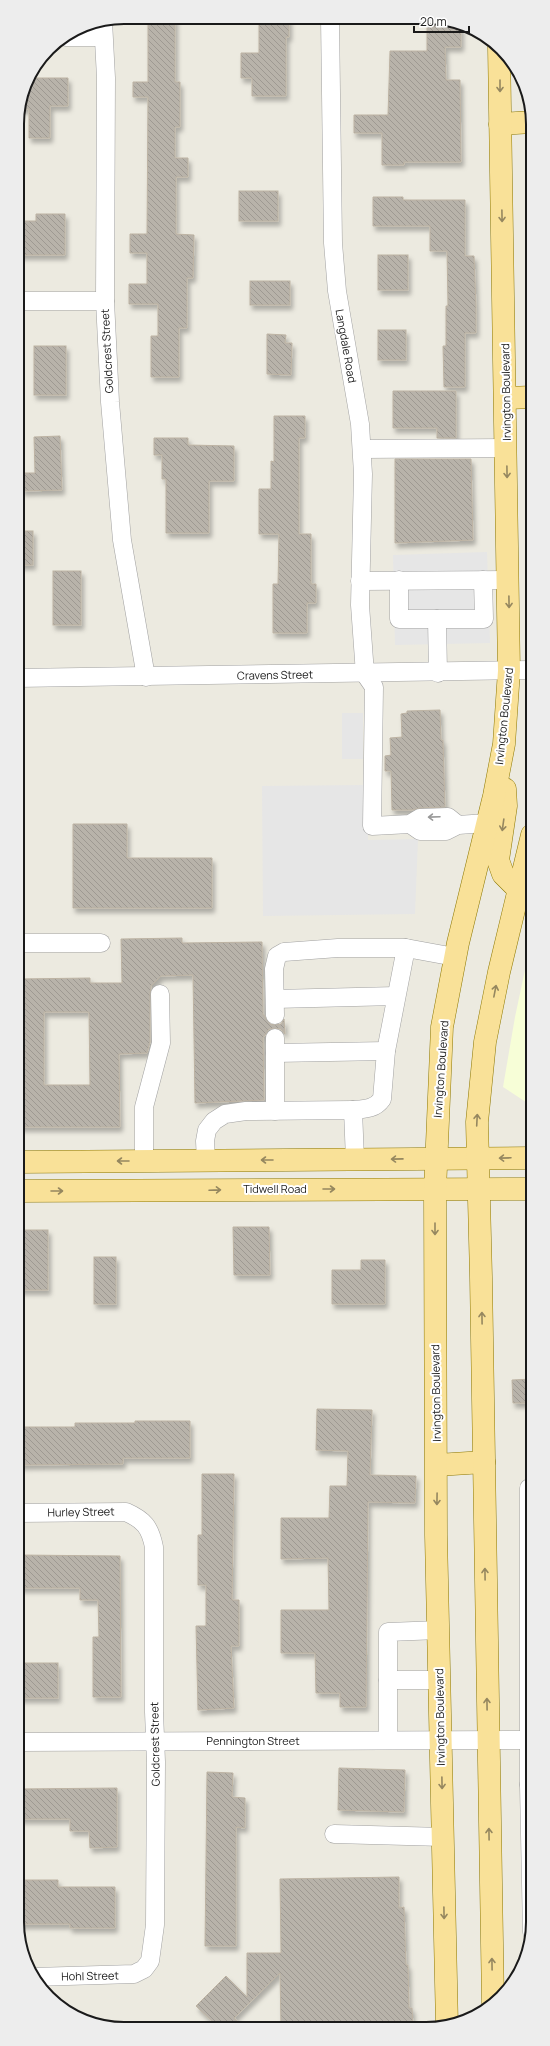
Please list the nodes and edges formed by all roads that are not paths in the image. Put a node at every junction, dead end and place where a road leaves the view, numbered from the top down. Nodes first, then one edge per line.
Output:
1 (330, 24) edge
2 (103, 29) edge
3 (80, 34) edge
4 (499, 56) edge
5 (526, 122) edge
6 (500, 124) junction
7 (24, 301) edge
8 (105, 301) junction
9 (526, 397) edge
10 (506, 398) junction
11 (507, 448) junction
12 (362, 449) junction
13 (399, 580) junction
14 (483, 580) junction
15 (508, 580) junction
16 (360, 581) junction
17 (437, 619) junction
18 (526, 670) edge
19 (510, 671) junction
20 (438, 673) junction
21 (365, 674) junction
22 (146, 677) junction
23 (24, 678) edge
24 (504, 744) junction
25 (487, 823) junction
26 (525, 889) edge
27 (101, 942) dead end
28 (24, 943) edge
29 (406, 948) junction
30 (455, 958) junction
31 (160, 994) dead end
32 (396, 996) junction
33 (386, 1051) junction
34 (353, 1110) junction
35 (275, 1111) junction
36 (526, 1158) edge
37 (436, 1159) junction
38 (478, 1159) junction
39 (355, 1160) junction
40 (144, 1161) junction
41 (200, 1161) junction
42 (24, 1162) edge
43 (526, 1189) edge
44 (435, 1190) junction
45 (479, 1190) junction
46 (24, 1191) edge
47 (193, 1191) junction
48 (484, 1462) junction
49 (438, 1465) junction
50 (24, 1513) edge
51 (141, 1519) joint
52 (438, 1630) junction
53 (388, 1680) junction
54 (440, 1680) junction
55 (388, 1740) junction
56 (441, 1740) junction
57 (488, 1740) junction
58 (526, 1740) edge
59 (155, 1741) junction
60 (24, 1742) edge
61 (334, 1834) dead end
62 (443, 1837) junction
63 (144, 1969) joint
64 (41, 1977) edge
65 (493, 1996) edge
66 (447, 2020) edge

1 - 12 street, Langdale Road
2 - 3 street
2 - 8 street, Goldcrest Street
4 -> 6 main road, Irvington Boulevard
5 - 6 main road
6 -> 10 main road, Irvington Boulevard
7 - 8 street
8 - 22 street, Goldcrest Street
9 - 10 main road
10 - 11 main road, Irvington Boulevard
11 - 12 street
11 -> 15 main road, Irvington Boulevard
12 - 16 street, Langdale Road
13 - 14 street
13 - 16 street
13 - 17 street
14 - 15 street
14 - 17 street
15 -> 19 main road, Irvington Boulevard
16 - 21 street, Langdale Road
17 - 20 street
18 - 19 street, Cravens Street
19 - 20 street, Cravens Street
19 - 24 main road, Irvington Boulevard
20 - 21 street, Cravens Street
21 - 22 street, Cravens Street
21 - 25 street
22 - 23 street, Cravens Street
24 - 25 main road, Irvington Boulevard
24 -> 26 main road
25 - 30 main road, Irvington Boulevard
38 -> 26 main road
27 - 28 street
29 - 30 street
29 - 32 street
29 - 32 street
30 - 37 main road, Irvington Boulevard
31 - 40 street
32 - 33 street
33 - 34 street
33 - 35 street
34 - 35 street
34 - 39 street
35 - 41 street
36 -> 38 main road
37 - 38 main road
37 -> 39 main road
37 - 44 main road, Irvington Boulevard
38 - 45 main road
39 -> 41 main road
40 - 41 main road
40 -> 42 main road
41 - 47 main road
43 - 45 main road, Tidwell Road
44 - 45 main road, Tidwell Road
47 -> 44 main road, Tidwell Road
44 -> 49 main road, Irvington Boulevard
48 -> 45 main road
46 -> 47 main road, Tidwell Road
48 - 49 main road
57 -> 48 main road
49 -> 52 main road, Irvington Boulevard
50 - 51 street, Hurley Street
51 - 59 street, Goldcrest Street
52 - 53 street
52 - 54 main road, Irvington Boulevard
53 - 54 street
53 - 55 street
54 - 56 main road, Irvington Boulevard
55 - 56 street, Pennington Street
55 - 59 street, Pennington Street
56 - 57 street, Pennington Street
56 -> 62 main road, Irvington Boulevard
57 - 58 street, Pennington Street
65 -> 57 main road
59 - 60 street, Pennington Street
59 - 63 street, Goldcrest Street
61 - 62 street
62 -> 66 main road, Irvington Boulevard
63 - 64 street, Hohl Street

